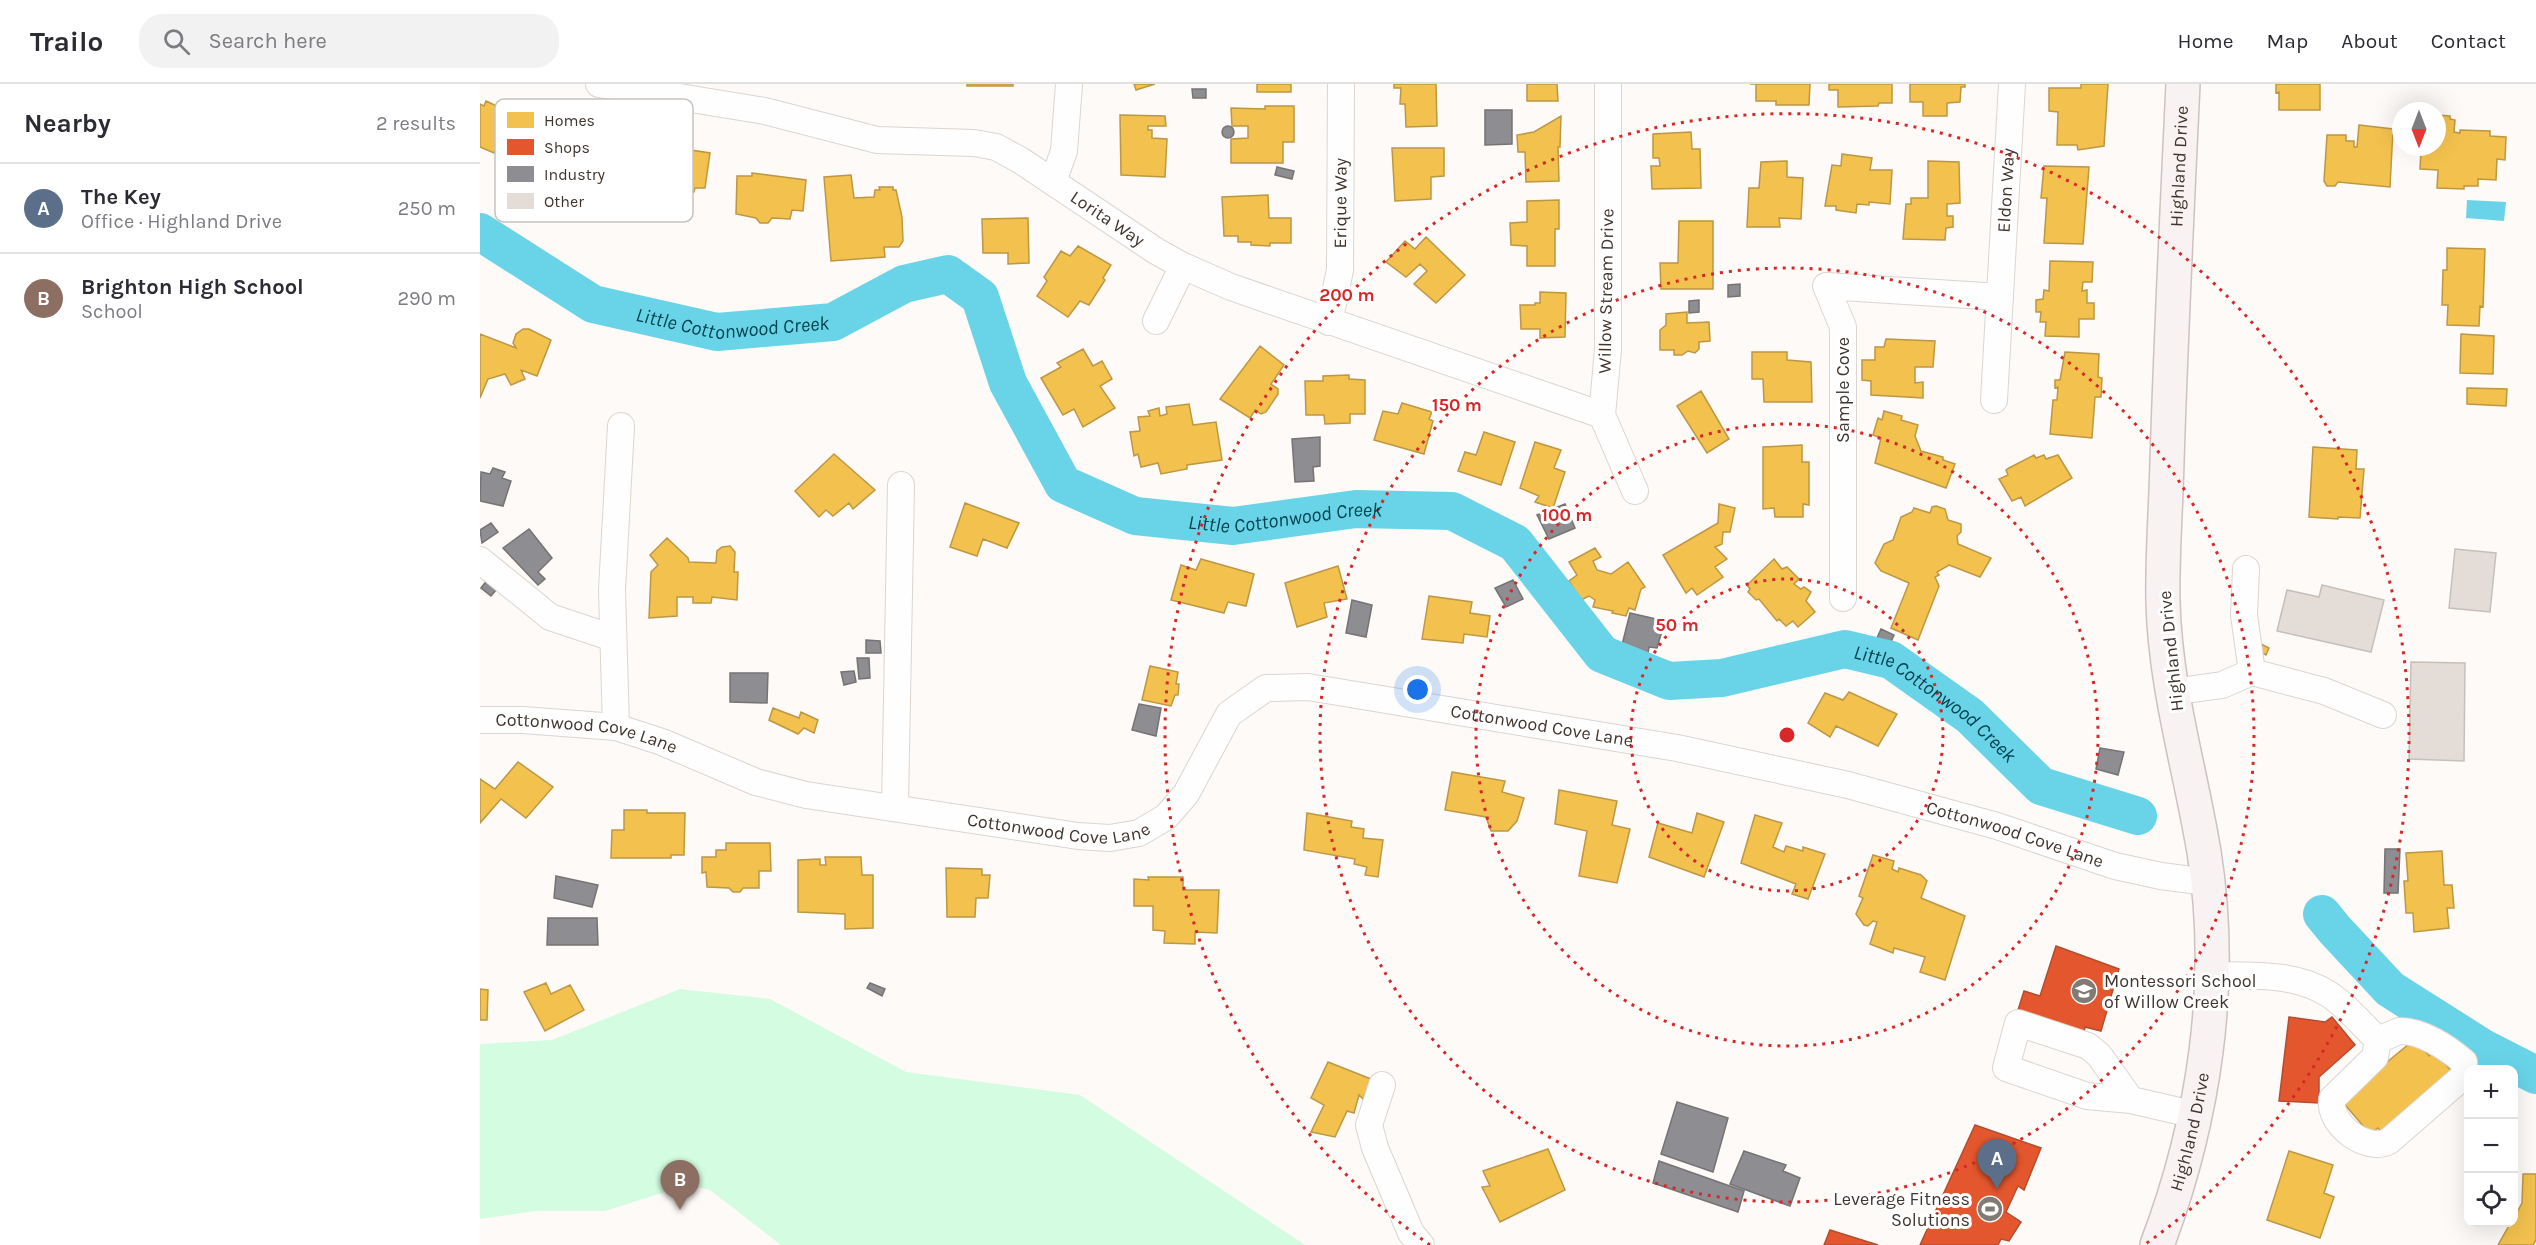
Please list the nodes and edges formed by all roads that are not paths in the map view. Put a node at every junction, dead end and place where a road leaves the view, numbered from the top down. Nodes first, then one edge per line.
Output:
1 (599, 84) edge
2 (1069, 84) edge
3 (1341, 84) edge
4 (1608, 84) edge
5 (2012, 84) edge
6 (2184, 84) edge
7 (691, 99) edge
8 (693, 99) edge
9 (1053, 182) junction
10 (1183, 266) junction
11 (2000, 297) junction
12 (1156, 321) dead end
13 (1329, 322) junction
14 (1994, 400) dead end
15 (1602, 415) junction
16 (621, 426) dead end
17 (901, 485) dead end
18 (1635, 491) dead end
19 (480, 560) edge
20 (2246, 569) dead end
21 (1843, 598) dead end
22 (613, 638) junction
23 (2252, 672) junction
24 (2172, 692) junction
25 (2383, 715) dead end
26 (480, 720) edge
27 (616, 727) junction
28 (895, 807) junction
29 (2207, 882) junction
30 (2211, 975) junction
31 (2378, 1040) junction
32 (1382, 1085) dead end
33 (2130, 1100) dead end
34 (2196, 1115) junction
35 (1421, 1245) edge
36 (2157, 1245) edge

1 - 7 street, Lorita Way
2 - 9 street
3 - 13 street, Erique Way
4 - 15 street, Willow Stream Drive
5 - 11 street, Eldon Way
6 - 24 main road, Highland Drive
8 - 9 street, Lorita Way
9 - 10 street, Lorita Way
10 - 12 street
10 - 13 street, Lorita Way
11 - 14 street, Eldon Way
11 - 21 street, Sample Cove
13 - 15 street, Lorita Way
15 - 18 street, Willow Stream Drive
16 - 22 street
17 - 28 street
19 - 22 street
20 - 23 street
22 - 27 street
23 - 24 street
23 - 25 street
24 - 29 main road, Highland Drive
26 - 27 street, Cottonwood Cove Lane
27 - 28 street, Cottonwood Cove Lane
28 - 29 street, Cottonwood Cove Lane
29 - 30 main road, Highland Drive
30 - 31 street
30 - 34 main road, Highland Drive
31 - 31 street
32 - 35 street
33 - 34 street
34 - 36 main road, Highland Drive

